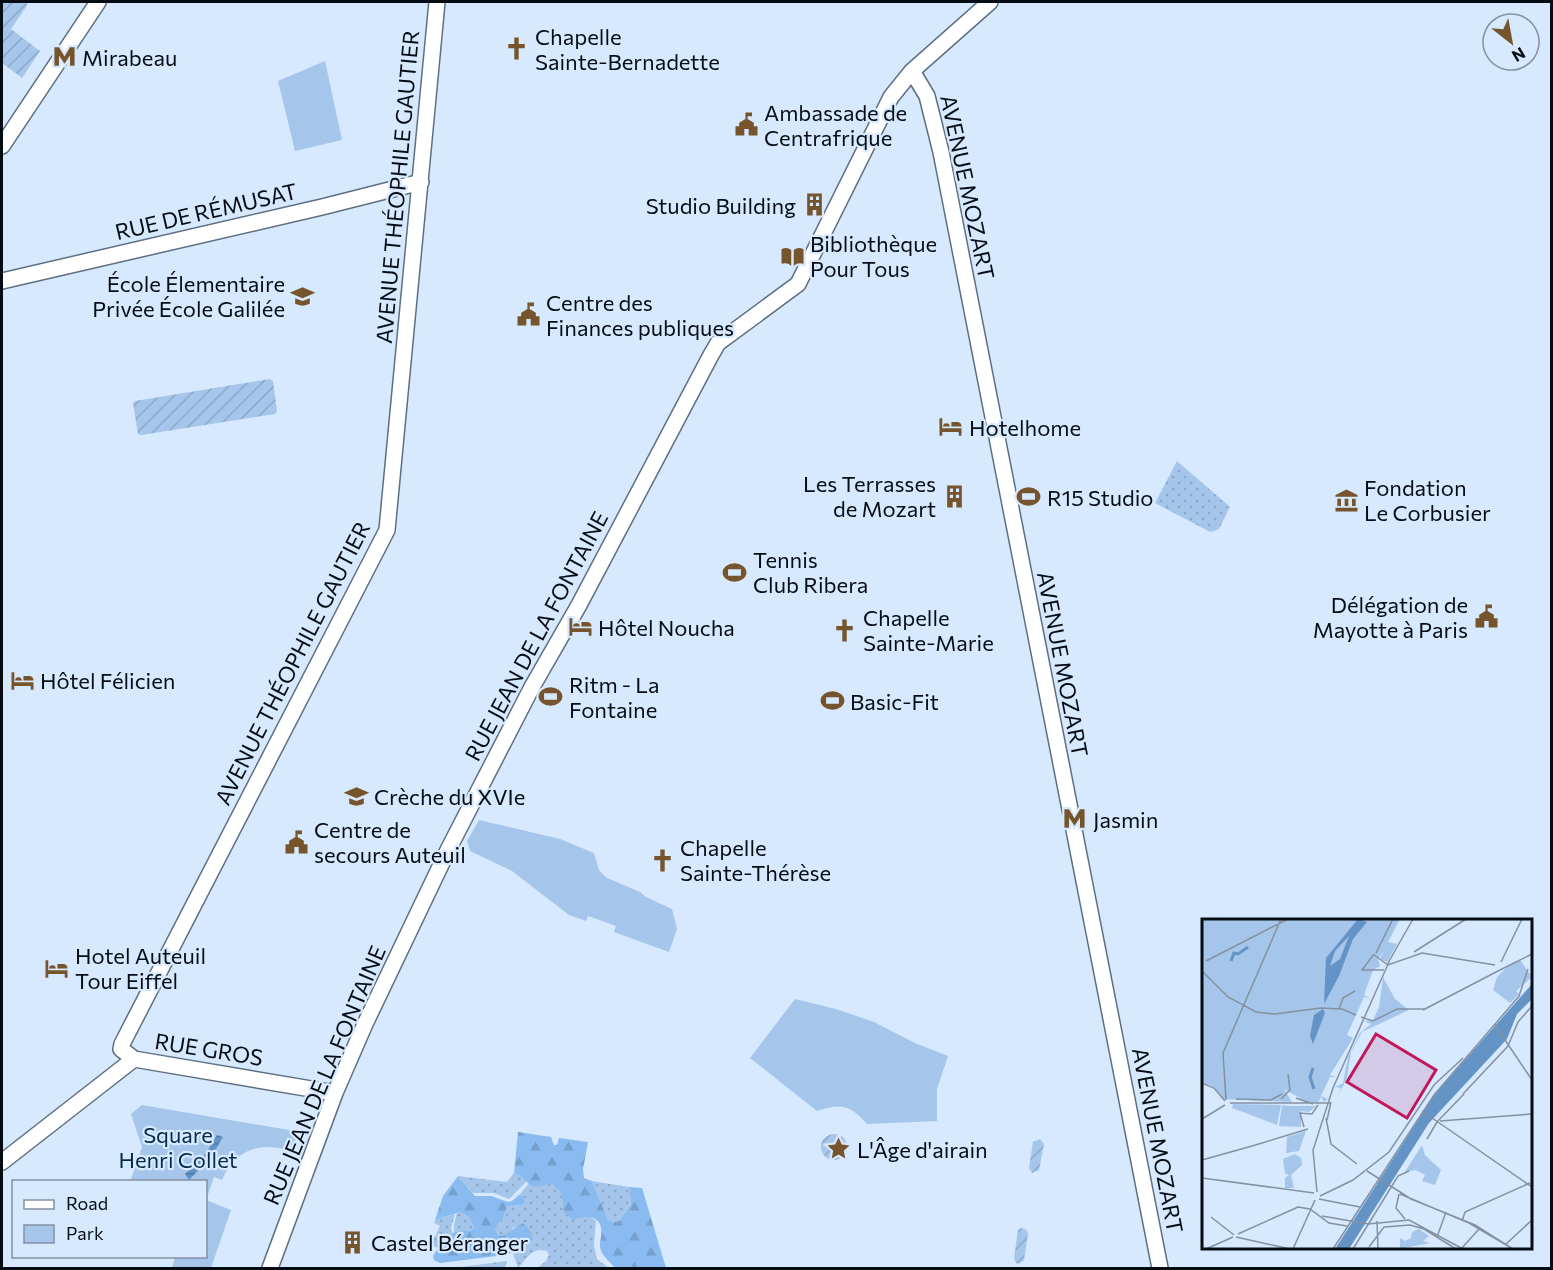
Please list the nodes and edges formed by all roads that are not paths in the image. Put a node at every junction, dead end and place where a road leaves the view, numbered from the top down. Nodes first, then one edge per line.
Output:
1 (98, 2) edge
2 (438, 2) edge
3 (990, 2) edge
4 (912, 71) junction
5 (2, 146) edge
6 (421, 182) junction
7 (2, 281) edge
8 (134, 1059) junction
9 (335, 1093) junction
10 (2, 1162) edge
11 (270, 1269) edge
12 (1160, 1269) edge

1 - 5 street
2 - 6 street, AVENUE THÉOPHILE GAUTIER
3 - 4 street, RUE JEAN DE LA FONTAINE
4 - 9 street, RUE JEAN DE LA FONTAINE
4 - 12 street, AVENUE MOZART
6 - 7 street, RUE DE RÉMUSAT
6 - 8 street, AVENUE THÉOPHILE GAUTIER
8 - 9 street, RUE GROS
8 - 10 street, RUE GROS
9 - 11 street, RUE JEAN DE LA FONTAINE

